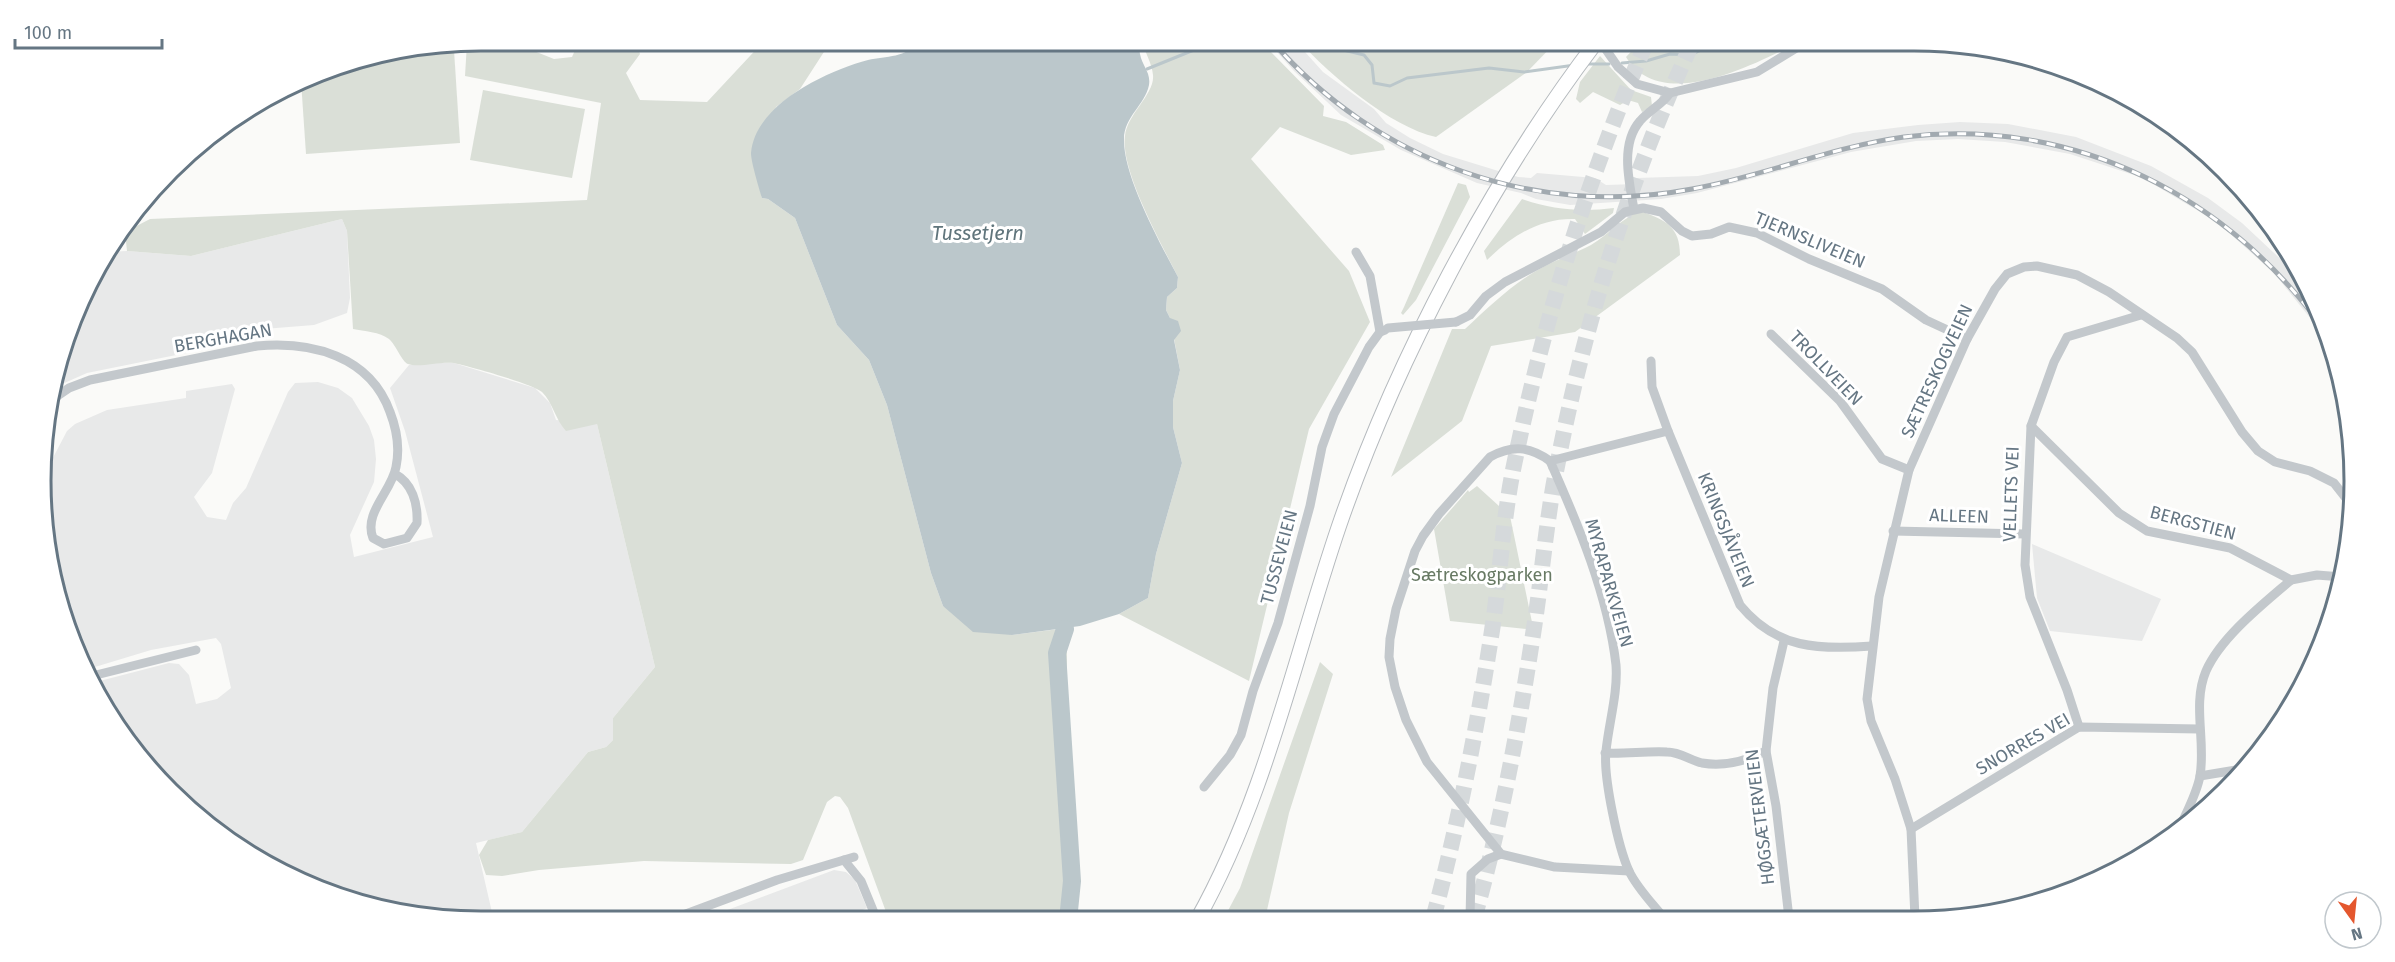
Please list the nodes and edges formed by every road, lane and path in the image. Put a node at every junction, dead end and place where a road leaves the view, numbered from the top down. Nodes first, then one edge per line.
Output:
1 (1591, 51) edge
2 (1607, 51) edge
3 (1790, 51) edge
4 (1670, 93) junction
5 (1634, 208) junction
6 (1356, 252) dead end
7 (2140, 315) junction
8 (1384, 330) junction
9 (1771, 334) dead end
10 (1967, 339) junction
11 (1651, 361) dead end
12 (60, 394) edge
13 (2031, 426) junction
14 (1668, 431) junction
15 (1550, 461) junction
16 (1909, 470) junction
17 (394, 474) junction
18 (2343, 495) edge
19 (1893, 531) junction
20 (2025, 534) junction
21 (2333, 576) edge
22 (2291, 580) junction
23 (1784, 640) junction
24 (1872, 646) junction
25 (196, 650) dead end
26 (97, 675) edge
27 (2079, 727) junction
28 (2199, 729) junction
29 (1766, 751) junction
30 (1605, 753) junction
31 (2231, 772) edge
32 (2200, 776) junction
33 (1204, 787) dead end
34 (2185, 815) edge
35 (1911, 829) junction
36 (1501, 854) junction
37 (1629, 871) junction
38 (693, 911) edge
39 (873, 911) edge
40 (1202, 911) edge
41 (1470, 911) edge
42 (1659, 911) edge
43 (1788, 911) edge
44 (1915, 911) edge

1 - 40 main road
2 - 4 street
3 - 4 street
4 - 5 street
5 - 8 street, bridge
5 - 10 street, TJERNSLIVEIEN
6 - 8 street
7 - 10 street, SÆTRESKOGVEIEN
7 - 13 street, VELLETS VEI
7 - 18 street, SÆTRESKOGVEIEN
8 - 33 street, TUSSEVEIEN
9 - 16 street, TROLLVEIEN
10 - 16 street, SÆTRESKOGVEIEN
11 - 14 street, KRINGSJÅVEIEN
12 - 17 street, BERGHAGAN
13 - 20 street, VELLETS VEI
13 - 22 street, BERGSTIEN
14 - 15 street
14 - 23 street, KRINGSJÅVEIEN
15 - 30 street, MYRAPARKVEIEN
15 - 36 street
16 - 19 street, SÆTRESKOGVEIEN
17 - 17 street, BERGHAGAN
19 - 20 street, ALLEEN
19 - 24 street, SÆTRESKOGVEIEN
20 - 27 street, VELLETS VEI
21 - 22 street
22 - 28 street
23 - 24 street, KRINGSJÅVEIEN
23 - 29 street, HØGSÆTERVEIEN
24 - 35 street, SÆTRESKOGVEIEN
25 - 26 street
27 - 28 street, SNORRES VEI
27 - 35 street, SNORRES VEI
28 - 32 street
29 - 30 street
29 - 43 street, HØGSÆTERVEIEN
30 - 37 street, MYRAPARKVEIEN
31 - 32 street
32 - 34 street
35 - 44 street, SÆTRESKOGVEIEN
36 - 37 street
36 - 41 street
37 - 42 street, MYRAPARKVEIEN
38 - 39 street

